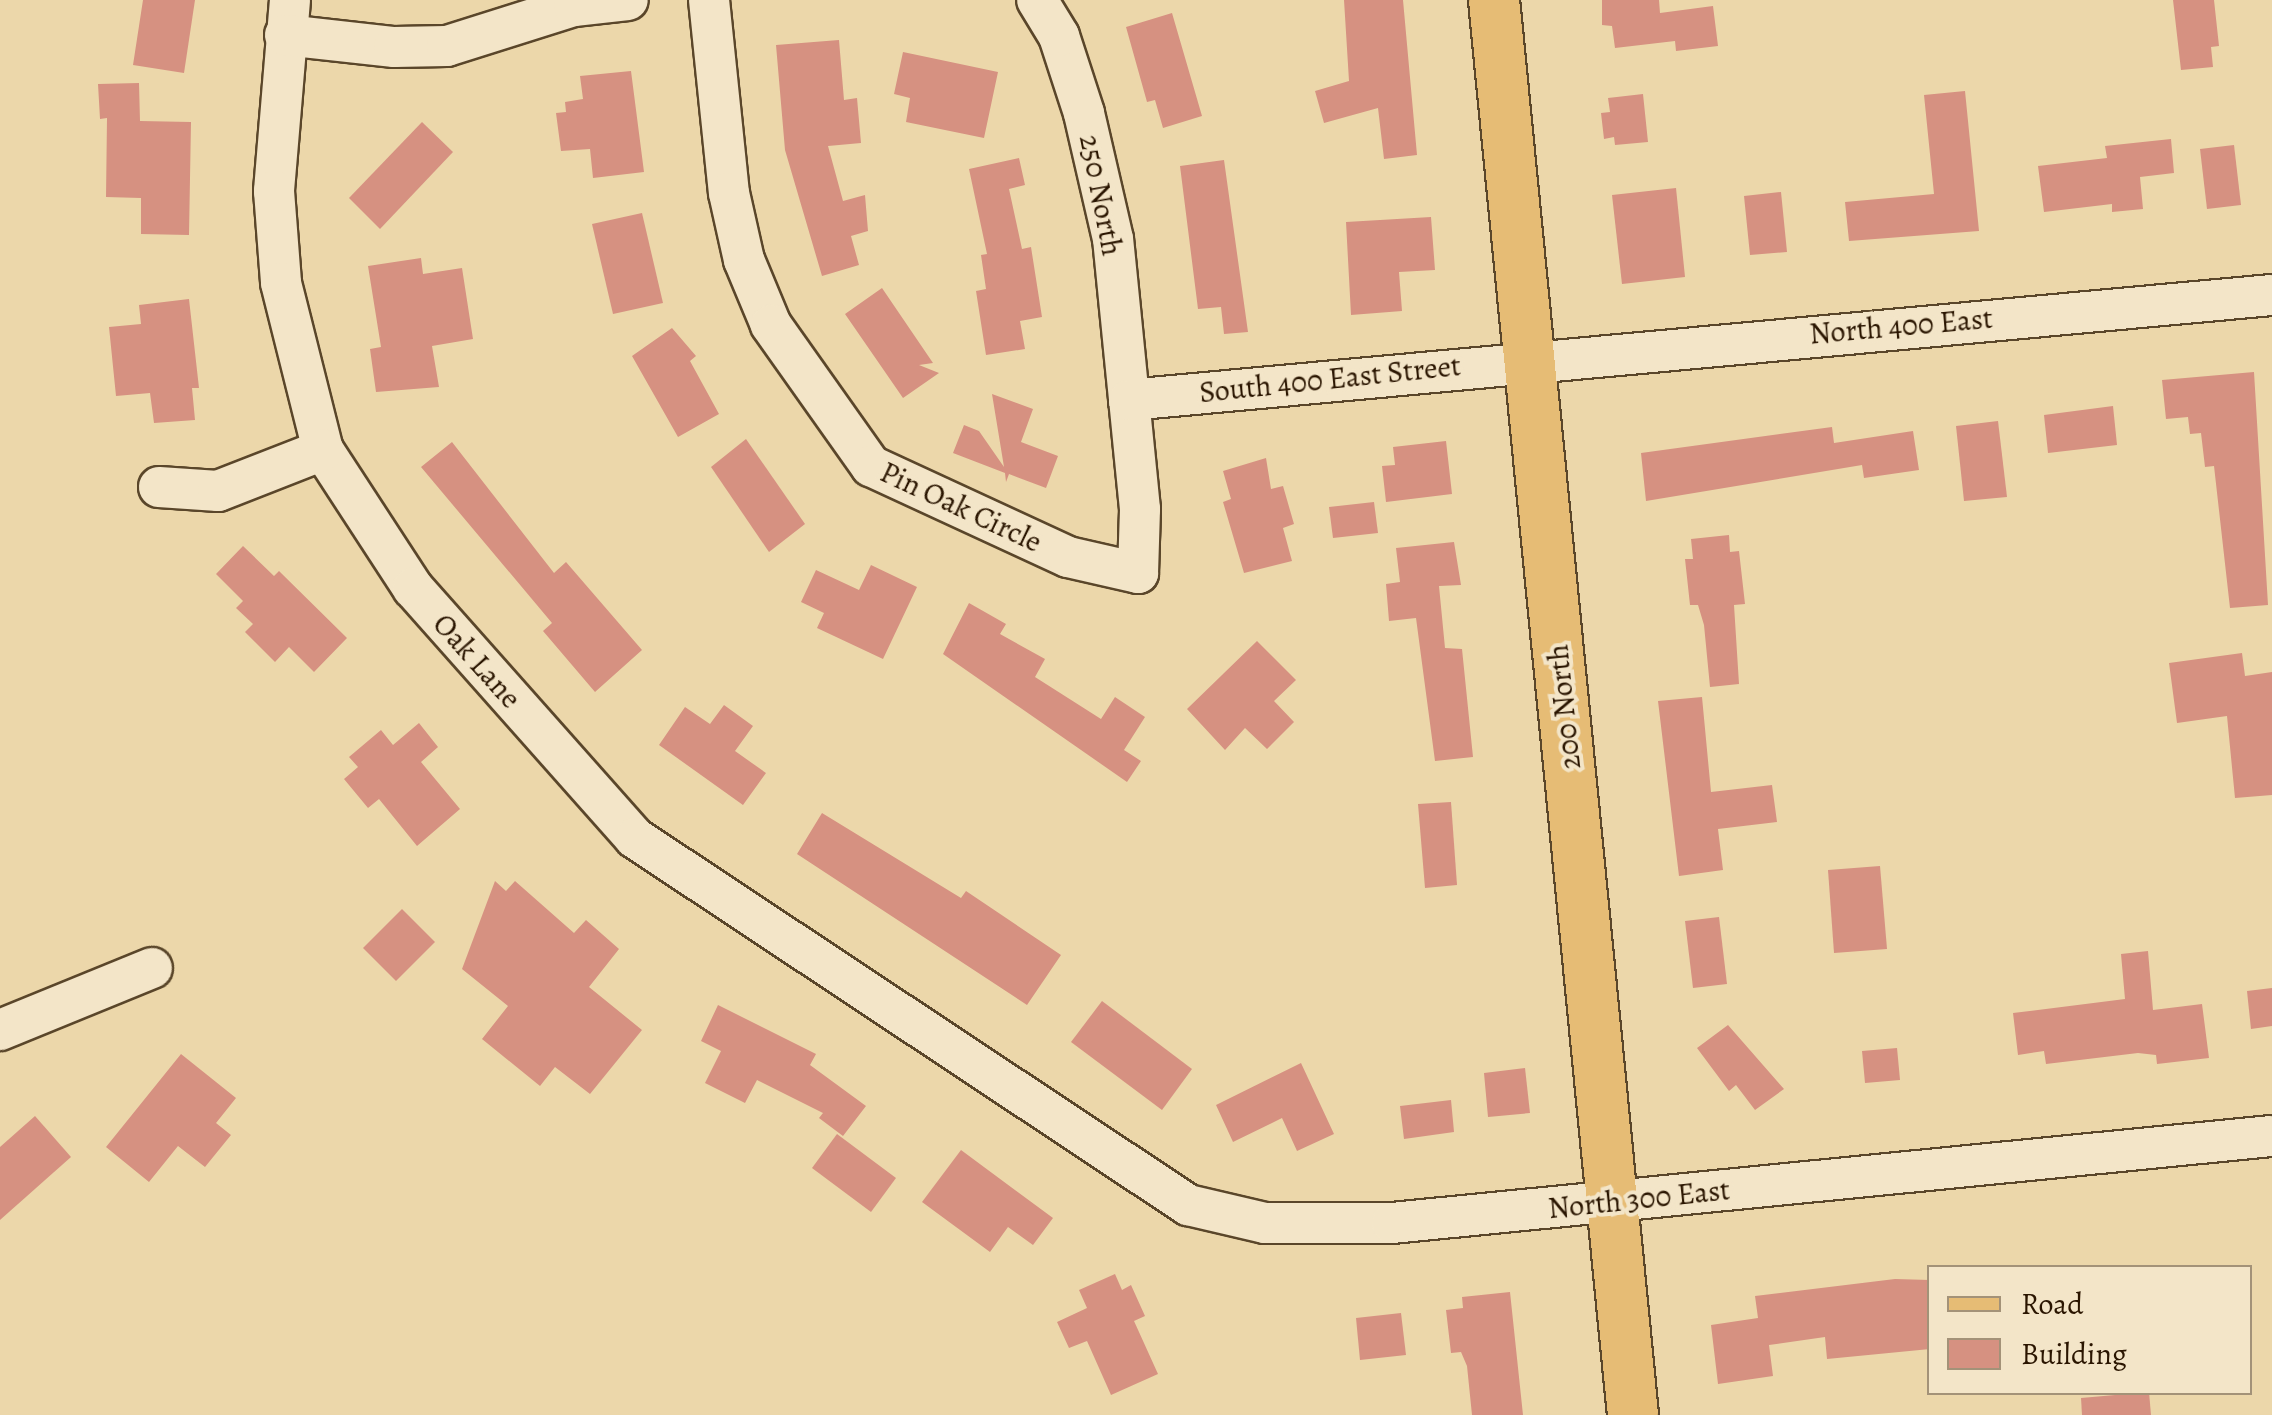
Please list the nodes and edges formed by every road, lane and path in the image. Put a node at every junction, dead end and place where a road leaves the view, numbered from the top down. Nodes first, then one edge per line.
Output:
1 (628, 0) edge
2 (708, 0) edge
3 (1037, 0) edge
4 (1494, 0) edge
5 (288, 17) edge
6 (2272, 295) edge
7 (1530, 358) junction
8 (1129, 400) junction
9 (322, 450) junction
10 (160, 487) dead end
11 (152, 968) dead end
12 (0, 1030) edge
13 (1036, 1104) joint
14 (2272, 1136) edge
15 (1612, 1202) junction
16 (1633, 1415) edge

1 - 5 street
2 - 8 street, Pin Oak Circle
3 - 8 street, 250 North
4 - 7 main road, 200 North
5 - 9 street, Oak Lane
6 - 7 street, North 400 East
7 - 8 street, South 400 East Street
7 - 15 main road, 200 North
9 - 10 street
9 - 13 street, Oak Lane
11 - 12 street
13 - 15 street, North 300 East
14 - 15 street, North 300 East
15 - 16 main road, 200 North

